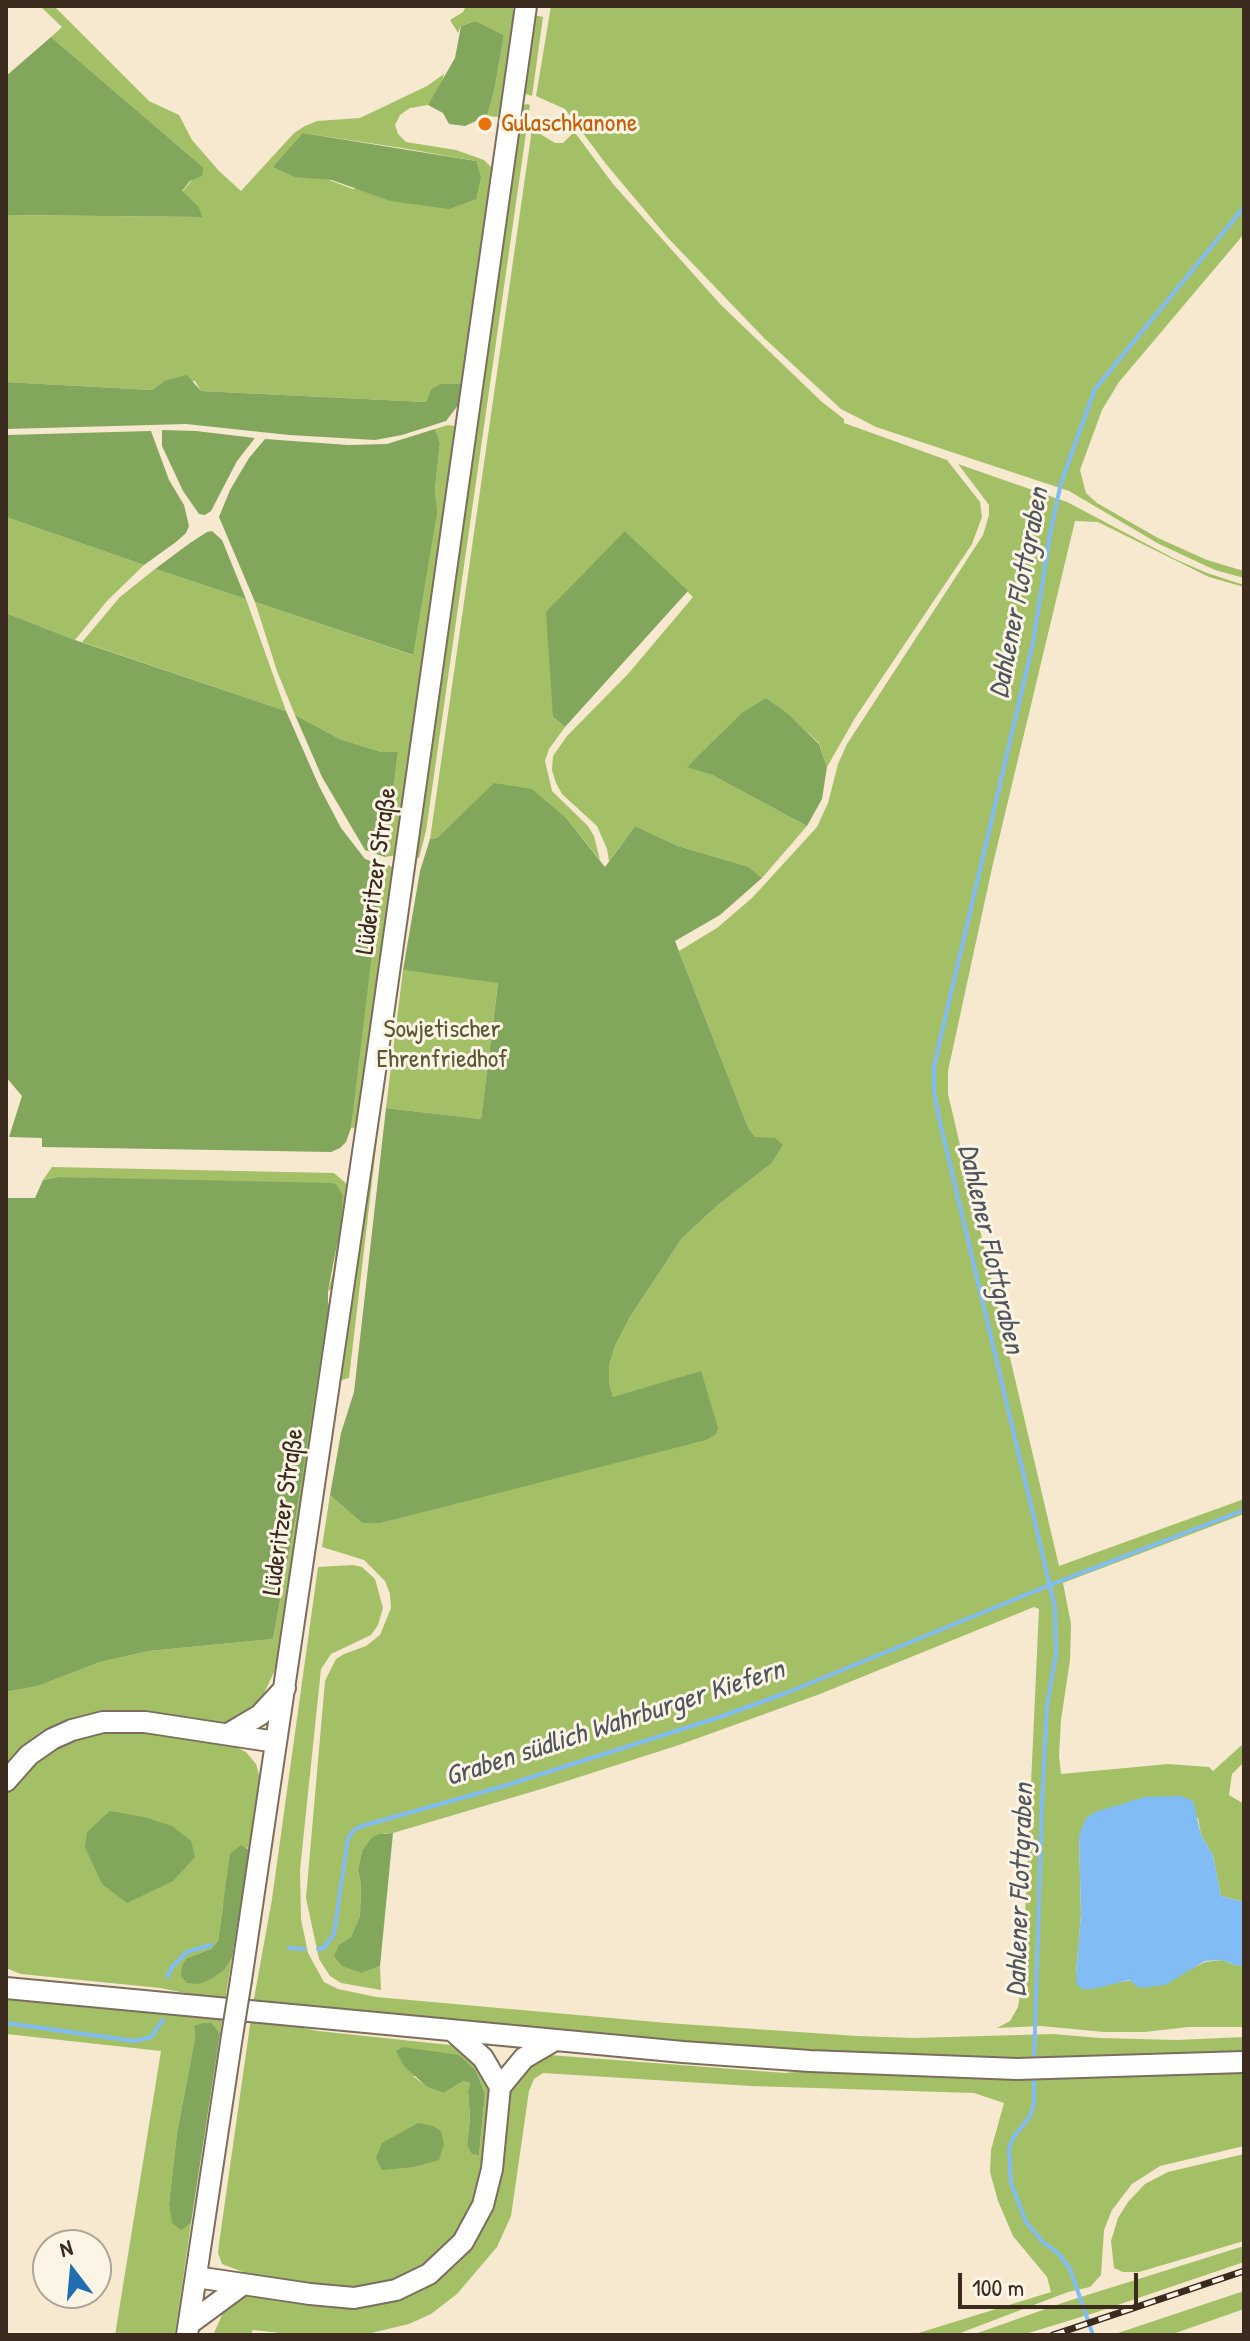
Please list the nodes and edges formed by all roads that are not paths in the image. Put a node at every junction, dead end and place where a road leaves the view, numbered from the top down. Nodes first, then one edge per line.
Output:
1 (526, 6) edge
2 (285, 1688) junction
3 (228, 1734) junction
4 (276, 1742) junction
5 (6, 1781) edge
6 (10, 1985) edge
7 (453, 2031) junction
8 (555, 2040) junction
9 (1244, 2062) edge
10 (500, 2087) junction
11 (196, 2277) junction
12 (242, 2285) junction
13 (188, 2329) edge

1 - 2 main road, Lüderitzer Straße
2 - 3 main road
2 - 4 main road, Lüderitzer Straße
3 - 4 main road
3 - 5 main road
4 - 11 main road, Lüderitzer Straße, bridge
6 - 7 main road
7 - 8 main road
7 - 10 main road
8 - 9 main road
8 - 10 main road
10 - 12 main road
11 - 12 main road
11 - 13 main road, Lüderitzer Straße
12 - 13 main road

